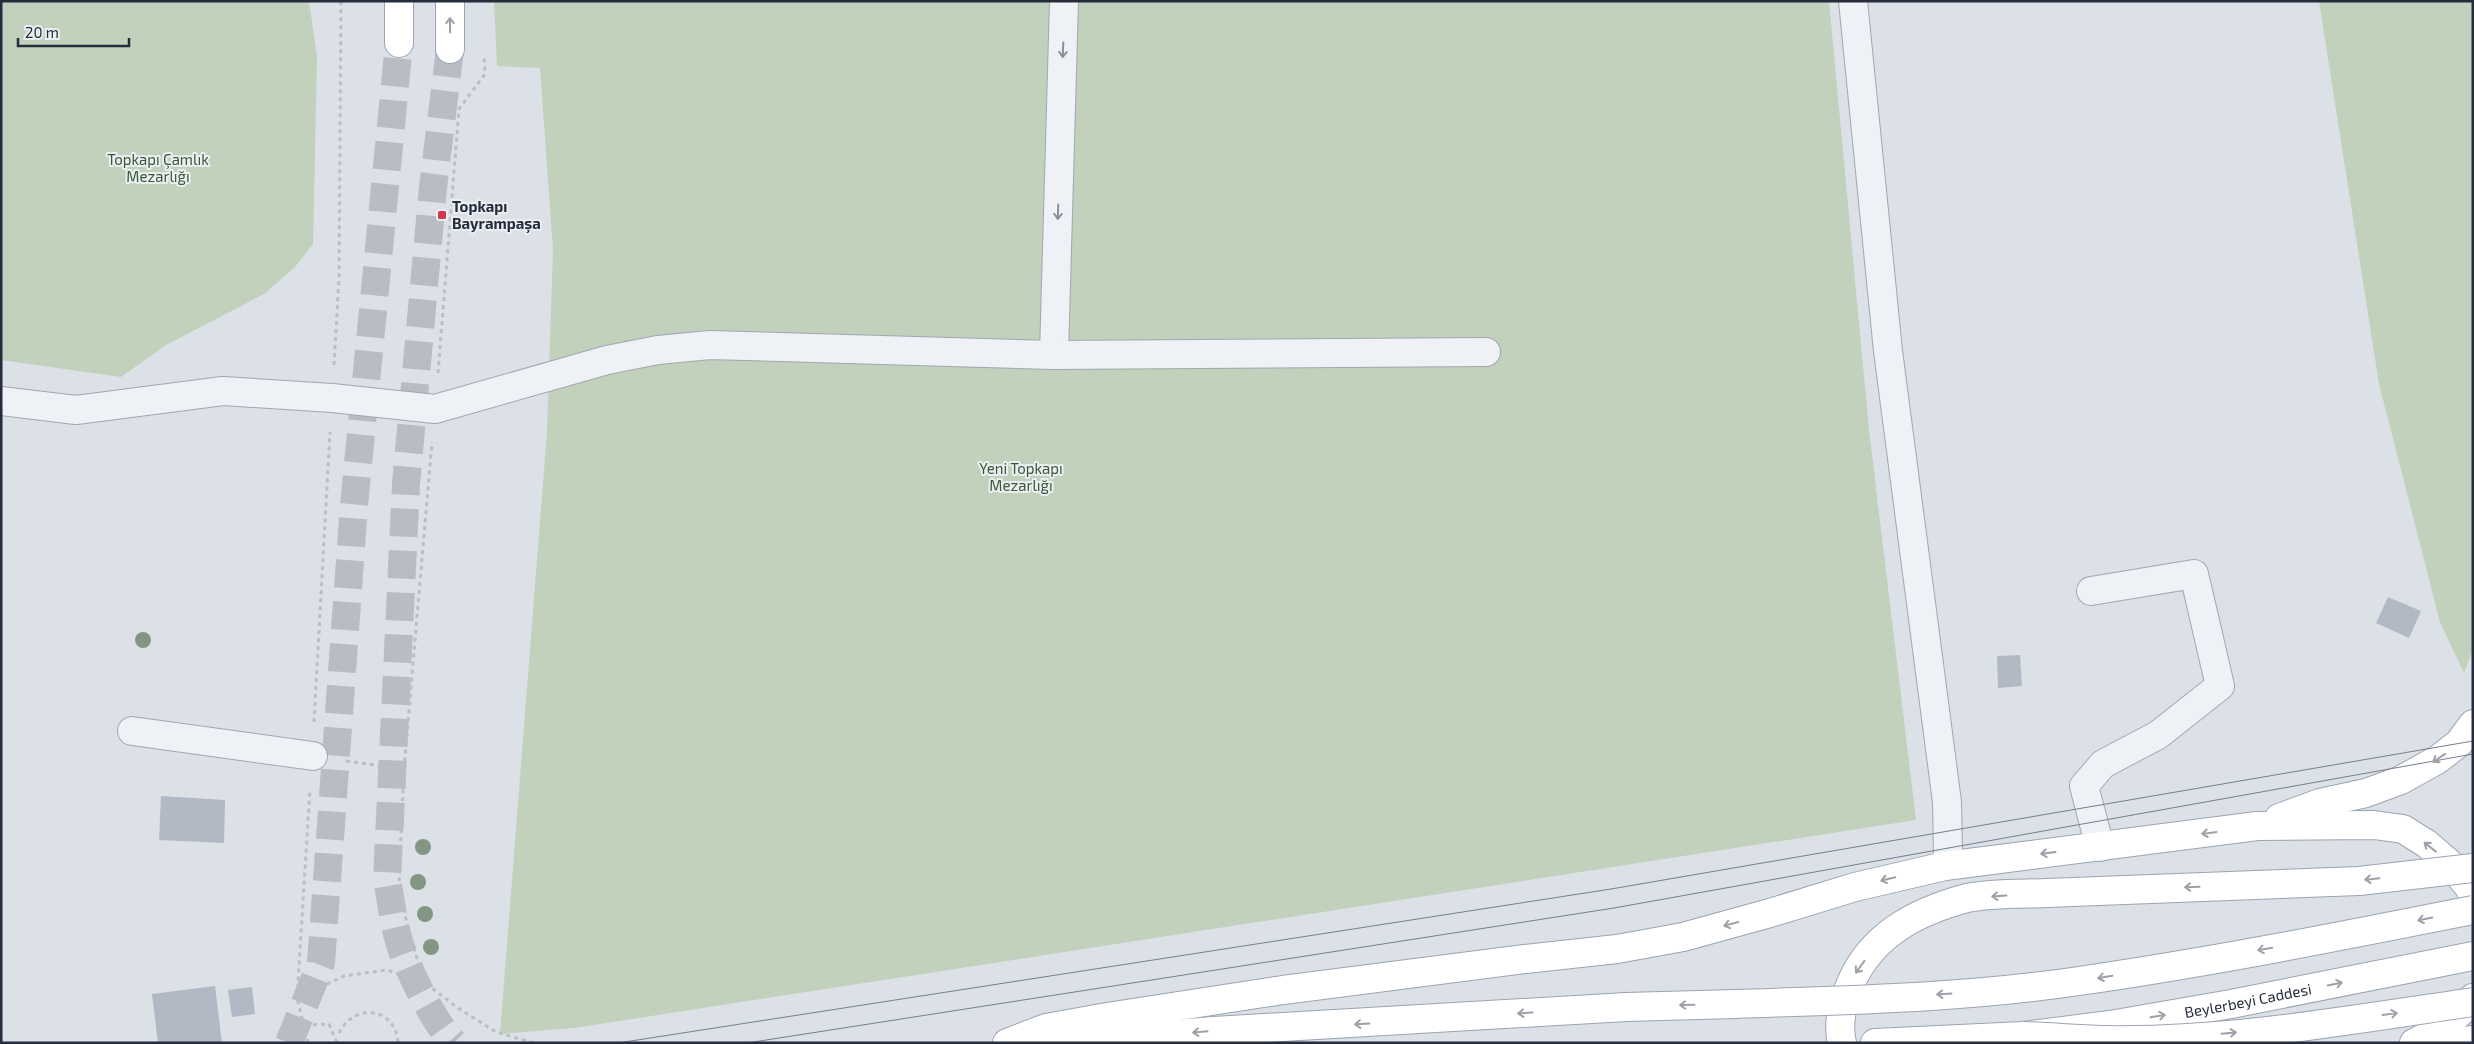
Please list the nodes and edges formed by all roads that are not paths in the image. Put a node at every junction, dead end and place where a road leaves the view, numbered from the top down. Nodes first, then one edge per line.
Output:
1 (399, 1) edge
2 (450, 1) edge
3 (1064, 1) edge
4 (1853, 1) edge
5 (399, 42) tunnel mouth
6 (450, 49) tunnel mouth
7 (1486, 352) dead end
8 (1054, 355) junction
9 (1, 401) edge
10 (2091, 591) dead end
11 (2473, 724) edge
12 (132, 731) dead end
13 (312, 756) road end
14 (1947, 802) junction
15 (2257, 826) junction
16 (2100, 847) junction
17 (1980, 862) junction
18 (1945, 866) junction
19 (2473, 868) edge
20 (2473, 896) edge
21 (2473, 910) edge
22 (2473, 956) edge
23 (2473, 998) edge
24 (2473, 1002) edge
25 (2023, 1036) junction
26 (2473, 1040) edge
27 (1007, 1043) edge
28 (1060, 1043) edge
29 (1842, 1043) edge
30 (1875, 1043) edge
31 (2414, 1043) edge
32 (2449, 1043) edge

1 - 5 main road
6 -> 2 main road
3 -> 8 lane
4 - 14 lane
7 - 8 lane
8 - 9 lane
10 - 16 lane
11 -> 15 main road
12 - 13 lane
14 - 17 lane
14 - 18 lane
15 -> 16 main road
20 -> 15 main road
16 -> 17 main road
17 - 18 main road
18 -> 27 main road
19 -> 29 main road, bridge
21 -> 28 main road, bridge
25 -> 22 main road, Beylerbeyi Caddesi, bridge
23 - 31 main road
25 -> 24 main road, bridge
25 - 30 main road
26 - 32 main road

